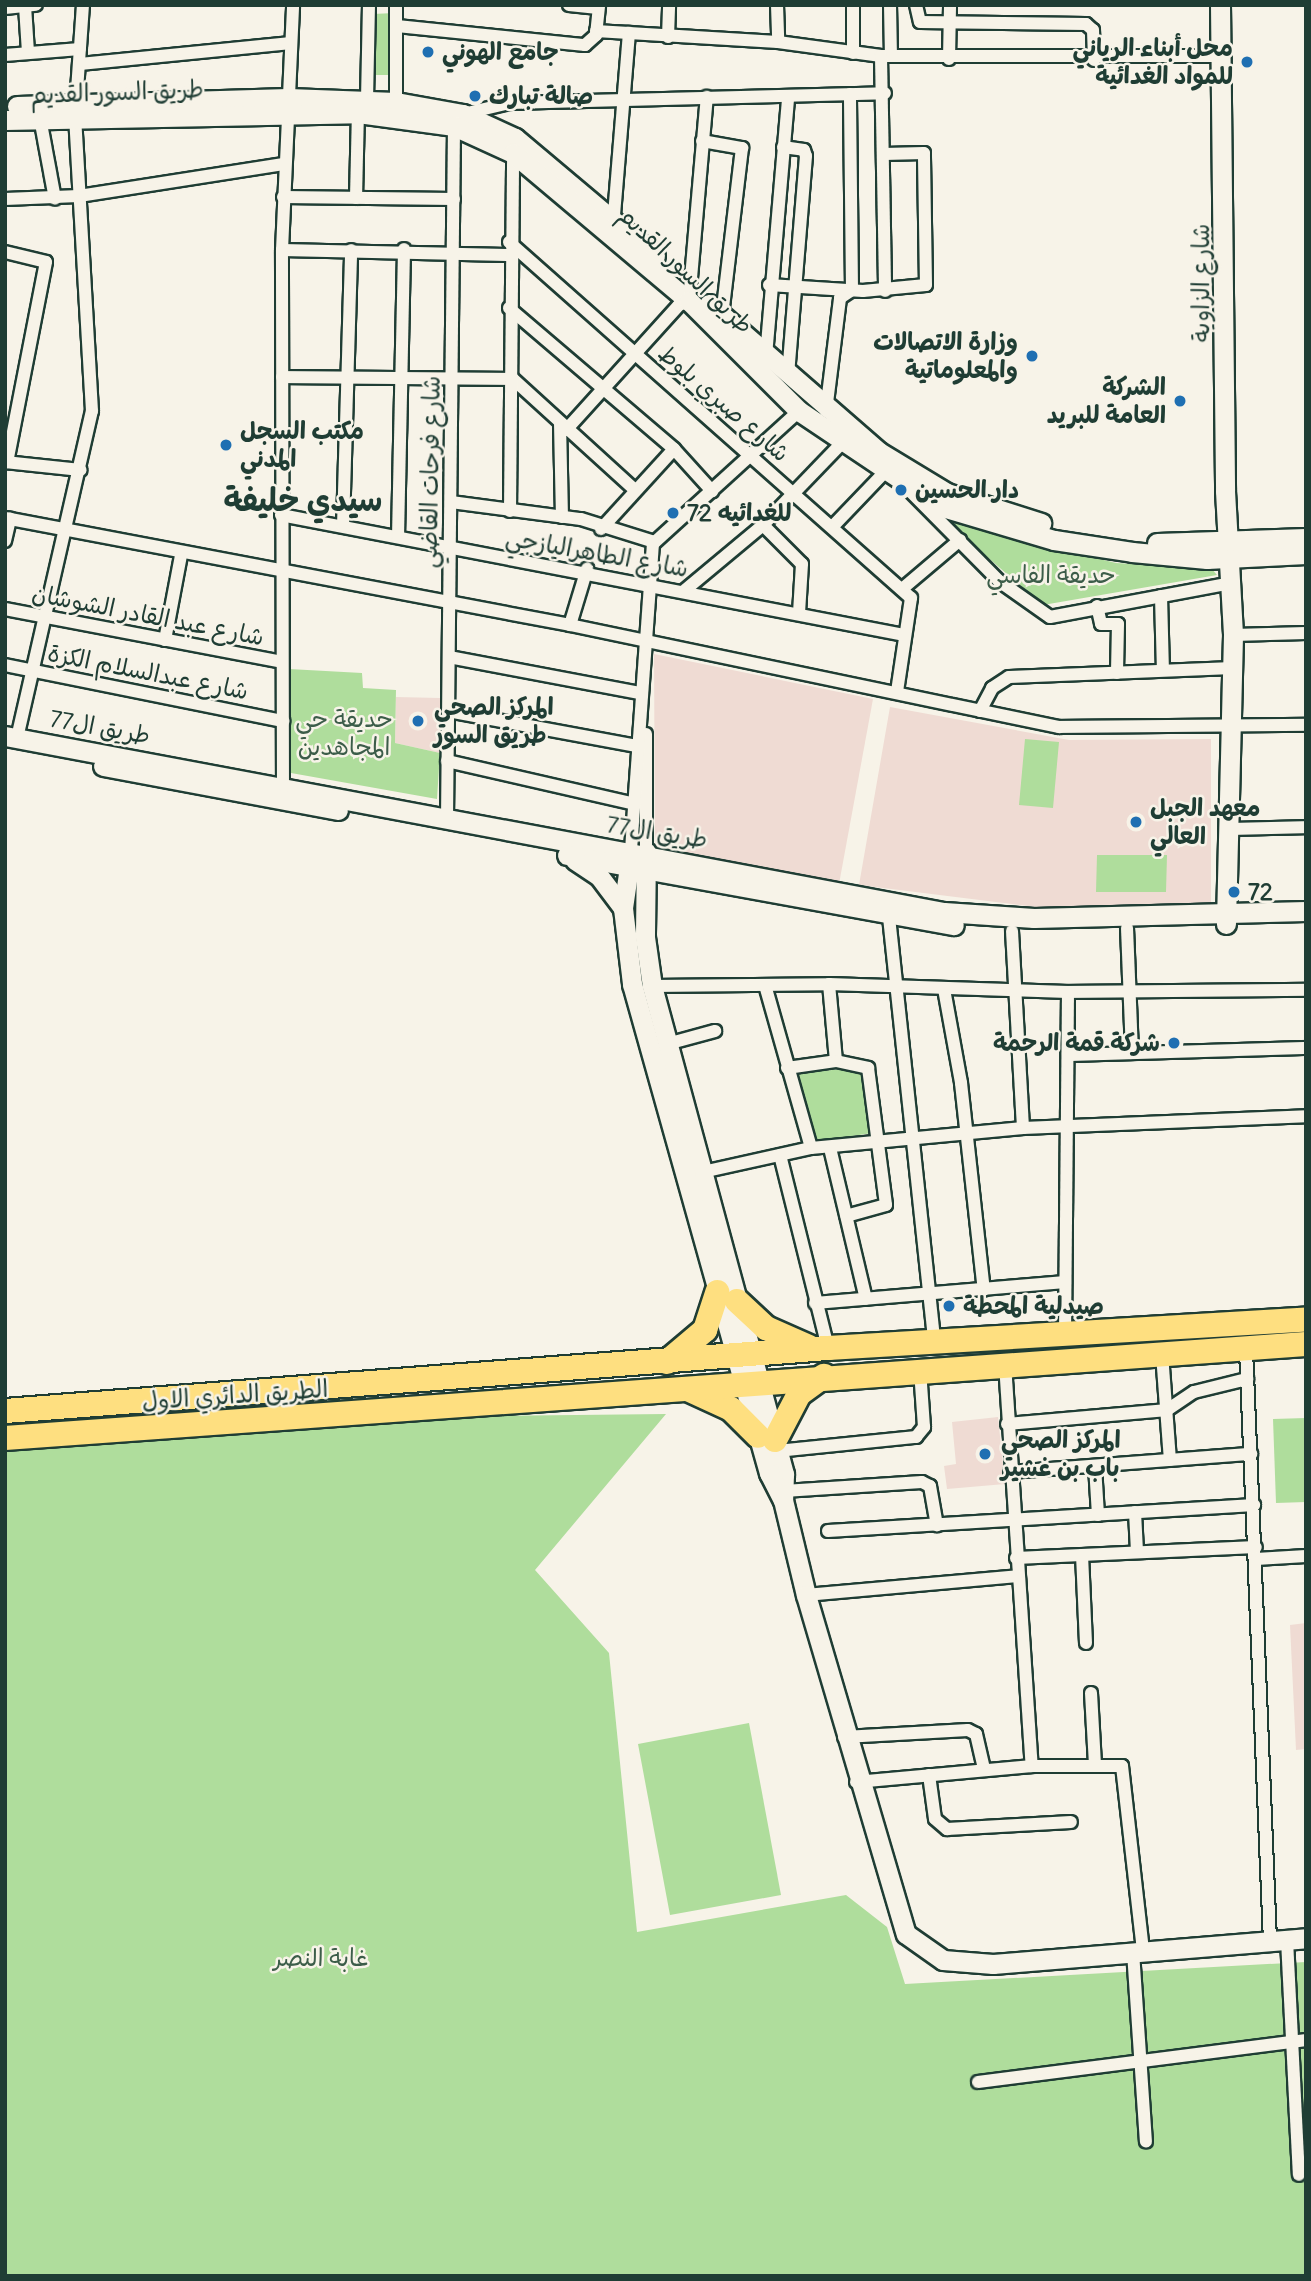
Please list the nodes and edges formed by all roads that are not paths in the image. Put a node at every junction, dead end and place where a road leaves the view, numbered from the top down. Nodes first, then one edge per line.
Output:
1 (83, 5) edge
2 (293, 5) edge
3 (369, 5) edge
4 (396, 5) edge
5 (569, 5) edge
6 (669, 5) edge
7 (777, 5) edge
8 (853, 5) edge
9 (890, 5) edge
10 (916, 5) edge
11 (950, 5) edge
12 (1220, 5) edge
13 (31, 6) edge
14 (598, 7) edge
15 (5, 8) edge
16 (949, 22) junction
17 (397, 26) junction
18 (596, 31) junction
19 (629, 33) junction
20 (668, 37) junction
21 (778, 42) junction
22 (291, 43) junction
23 (80, 49) junction
24 (28, 53) junction
25 (853, 53) junction
26 (5, 55) edge
27 (1223, 56) junction
28 (886, 57) junction
29 (949, 59) junction
30 (1094, 60) junction
31 (80, 64) junction
32 (885, 93) junction
33 (850, 94) junction
34 (707, 97) junction
35 (788, 97) junction
36 (623, 98) junction
37 (397, 102) junction
38 (288, 106) junction
39 (5, 107) edge
40 (363, 107) junction
41 (75, 111) junction
42 (40, 118) junction
43 (5, 120) edge
44 (459, 120) junction
45 (702, 141) junction
46 (783, 147) junction
47 (513, 153) junction
48 (884, 154) junction
49 (284, 164) junction
50 (79, 196) junction
51 (283, 197) junction
52 (356, 198) junction
53 (5, 199) edge
54 (55, 199) junction
55 (454, 199) junction
56 (614, 215) junction
57 (800, 217) junction
58 (776, 218) junction
59 (509, 242) junction
60 (404, 249) junction
61 (282, 250) junction
62 (351, 250) junction
63 (453, 251) junction
64 (5, 252) edge
65 (507, 256) junction
66 (769, 285) junction
67 (793, 287) junction
68 (852, 290) junction
69 (885, 290) junction
70 (689, 293) junction
71 (509, 308) junction
72 (722, 316) junction
73 (634, 353) junction
74 (766, 356) junction
75 (788, 375) junction
76 (282, 377) junction
77 (402, 378) junction
78 (452, 378) junction
79 (349, 379) junction
80 (513, 379) junction
81 (601, 387) junction
82 (799, 411) junction
83 (826, 411) junction
84 (563, 424) junction
85 (842, 443) junction
86 (674, 449) junction
87 (749, 456) junction
88 (6, 462) edge
89 (81, 470) junction
90 (883, 474) junction
91 (634, 489) junction
92 (794, 490) junction
93 (909, 490) junction
94 (712, 491) junction
95 (451, 502) junction
96 (510, 510) junction
97 (985, 514) junction
98 (281, 515) junction
99 (562, 517) junction
100 (8, 519) edge
101 (835, 524) junction
102 (763, 525) junction
103 (343, 526) junction
104 (601, 529) junction
105 (66, 530) junction
106 (398, 537) junction
107 (1306, 538) edge
108 (960, 540) junction
109 (5, 541) edge
110 (653, 542) junction
111 (451, 548) junction
112 (1228, 552) junction
113 (1306, 554) edge
114 (181, 555) junction
115 (587, 569) junction
116 (285, 573) junction
117 (647, 583) junction
118 (1231, 583) junction
119 (685, 590) junction
120 (906, 593) junction
121 (1161, 596) junction
122 (450, 603) junction
123 (1097, 606) junction
124 (5, 609) edge
125 (799, 613) junction
126 (45, 617) junction
127 (570, 625) junction
128 (1306, 633) edge
129 (904, 635) junction
130 (1234, 635) junction
131 (165, 640) junction
132 (645, 645) junction
133 (449, 657) junction
134 (282, 662) junction
135 (5, 665) edge
136 (1233, 668) junction
137 (33, 670) junction
138 (1163, 670) junction
139 (1118, 673) junction
140 (897, 692) junction
141 (640, 693) junction
142 (448, 711) junction
143 (980, 711) junction
144 (283, 721) junction
145 (1232, 724) junction
146 (1306, 725) edge
147 (9, 741) edge
148 (637, 746) junction
149 (447, 761) junction
150 (283, 792) junction
151 (634, 804) junction
152 (447, 819) junction
153 (1306, 827) edge
154 (1226, 829) junction
155 (568, 856) junction
156 (638, 859) junction
157 (623, 908) junction
158 (1306, 911) edge
159 (889, 917) junction
160 (1226, 919) junction
161 (1306, 923) edge
162 (1127, 928) junction
163 (1013, 931) junction
164 (829, 984) junction
165 (765, 985) junction
166 (652, 986) junction
167 (893, 986) junction
168 (944, 989) junction
169 (1306, 990) edge
170 (1068, 992) junction
171 (1016, 993) junction
172 (1129, 993) junction
173 (715, 1031) dead end
174 (667, 1044) junction
175 (1306, 1048) edge
176 (1132, 1053) junction
177 (1068, 1055) junction
178 (835, 1061) junction
179 (787, 1068) junction
180 (1306, 1115) edge
181 (1069, 1125) junction
182 (1023, 1128) junction
183 (967, 1135) junction
184 (914, 1141) junction
185 (879, 1143) junction
186 (830, 1147) junction
187 (811, 1148) junction
188 (780, 1155) junction
189 (690, 1174) junction
190 (846, 1216) junction
191 (1065, 1282) junction
192 (984, 1290) junction
193 (930, 1294) junction
194 (727, 1297) junction
195 (866, 1299) junction
196 (815, 1303) junction
197 (1306, 1320) edge
198 (1065, 1336) junction
199 (934, 1341) junction
200 (1306, 1345) edge
201 (820, 1349) junction
202 (1246, 1349) junction
203 (1163, 1354) junction
204 (744, 1355) junction
205 (666, 1362) junction
206 (1005, 1364) junction
207 (920, 1369) junction
208 (828, 1374) junction
209 (1247, 1379) junction
210 (751, 1381) junction
211 (682, 1388) junction
212 (462, 1391) junction
213 (1167, 1410) junction
214 (5, 1411) edge
215 (1007, 1424) junction
216 (5, 1438) edge
217 (770, 1442) junction
218 (1251, 1454) junction
219 (1170, 1460) junction
220 (1095, 1466) junction
221 (1010, 1472) junction
222 (784, 1496) junction
223 (1254, 1505) junction
224 (1135, 1512) junction
225 (1098, 1515) junction
226 (1014, 1520) junction
227 (937, 1525) junction
228 (828, 1531) dead end
229 (1138, 1552) junction
230 (1256, 1553) junction
231 (1082, 1555) junction
232 (1306, 1556) edge
233 (1016, 1558) junction
234 (1017, 1576) junction
235 (806, 1595) junction
236 (1086, 1643) dead end
237 (1091, 1693) dead end
238 (844, 1737) junction
239 (1096, 1763) junction
240 (1032, 1766) junction
241 (984, 1770) junction
242 (929, 1775) junction
243 (856, 1782) junction
244 (1070, 1822) dead end
245 (1288, 1940) edge
246 (1138, 1952) junction
247 (1299, 2041) edge
248 (1141, 2062) junction
249 (978, 2082) dead end
250 (1146, 2142) dead end
251 (1299, 2175) dead end

1 - 23 street
2 - 22 street
3 - 40 street
4 - 17 street
5 - 14 street
6 - 20 street
7 - 21 street
8 - 25 street
9 - 28 street
10 - 16 street
11 - 16 street
12 - 27 main road, شارع الزاوية
13 - 15 street
13 - 24 street
14 - 18 street
16 - 29 street
16 - 30 street
17 - 18 street
17 - 37 street
18 - 19 street
19 - 20 street
19 - 36 street
20 - 21 street
21 - 25 street
22 - 31 street
22 - 38 street
23 - 24 street
23 - 31 street
24 - 26 street
25 - 28 street
27 - 30 street
27 - 112 main road, شارع الزاوية
28 - 29 street
28 - 32 street
29 - 30 street
31 - 41 street
32 - 33 street
32 - 48 street
33 - 35 street
33 - 68 street
34 - 35 street
34 - 36 street
34 - 45 street
35 - 46 street
36 - 44 street
36 - 56 street
37 - 40 main road, طريق السور القديم
37 - 44 main road, طريق السور القديم
38 - 40 main road, طريق السور القديم
38 - 41 main road, طريق السور القديم
38 - 49 street
39 - 41 main road, طريق السور القديم
40 - 44 main road, طريق السور القديم
40 - 52 street
41 - 42 main road, طريق السور القديم
41 - 50 street
42 - 43 main road, طريق السور القديم
42 - 54 street
44 - 47 main road, طريق السور القديم
44 - 55 street, شارع فرحات القاضي
44 - 56 main road, طريق السور القديم
45 - 70 street
45 - 72 street
46 - 57 street
46 - 58 street
47 - 59 street
47 - 70 main road, طريق السور القديم
48 - 69 street
48 - 69 street
49 - 50 street
49 - 51 street
50 - 54 street
50 - 89 street
51 - 52 street
51 - 61 street
52 - 55 street
53 - 54 street
55 - 63 street, شارع فرحات القاضي
56 - 70 main road, طريق السور القديم
57 - 58 street
57 - 67 street
58 - 66 street
59 - 65 street
59 - 73 street, شارع صبري بلوط
60 - 62 street
60 - 63 street
60 - 77 street
61 - 62 street
61 - 76 street
62 - 79 street
63 - 65 street
63 - 78 street, شارع فرحات القاضي
64 - 88 street
65 - 71 street
66 - 67 street
66 - 74 street
67 - 68 street
67 - 75 street
68 - 69 street
68 - 83 street
70 - 72 main road, طريق السور القديم
70 - 73 street
70 - 82 main road, طريق السور القديم
71 - 80 street
71 - 81 street
72 - 74 main road, طريق السور القديم
73 - 81 street
73 - 87 street, شارع صبري بلوط
74 - 75 main road, طريق السور القديم
75 - 83 main road, طريق السور القديم
76 - 79 street
76 - 98 street
77 - 78 street
77 - 79 street
77 - 106 street
78 - 80 street
78 - 95 street, شارع فرحات القاضي
79 - 103 street
80 - 84 street
80 - 96 street
81 - 84 street
81 - 86 street
82 - 85 main road, طريق السور القديم
82 - 87 street
83 - 97 main road, طريق السور القديم
84 - 91 street
84 - 99 street
85 - 90 main road, طريق السور القديم
85 - 92 street
86 - 91 street
86 - 94 street
87 - 92 street, شارع صبري بلوط
87 - 94 street
88 - 89 street
89 - 105 street
90 - 93 main road, طريق السور القديم
90 - 101 street
91 - 104 street
92 - 101 street, شارع صبري بلوط
92 - 102 street
93 - 97 main road, طريق السور القديم
93 - 108 street
94 - 110 street
95 - 96 street
95 - 111 street, شارع فرحات القاضي
96 - 99 street
97 - 112 main road, طريق السور القديم
98 - 103 street, شارع الطاهراليازجي
98 - 116 street
99 - 104 street
100 - 105 street
100 - 109 street
101 - 120 street, شارع صبري بلوط
102 - 119 street
102 - 125 street
103 - 106 street, شارع الطاهراليازجي
104 - 110 street
105 - 114 street
105 - 126 street
106 - 111 street, شارع الطاهراليازجي
107 - 112 main road, طريق السور القديم
108 - 120 street
108 - 123 street
110 - 117 street
111 - 115 street, شارع الطاهراليازجي
111 - 122 street, شارع فرحات القاضي
112 - 113 main road, طريق السور القديم
112 - 118 main road, شارع الزاوية
114 - 116 street
114 - 131 street
115 - 117 street, شارع الطاهراليازجي
115 - 127 street
116 - 122 street
116 - 134 street
117 - 119 street, شارع الطاهراليازجي
117 - 132 street
118 - 121 street
118 - 130 main road, شارع الزاوية
119 - 125 street, شارع الطاهراليازجي
120 - 129 street
121 - 123 street
121 - 138 street
122 - 127 street
122 - 133 street, شارع فرحات القاضي
123 - 139 street
124 - 126 street, شارع عبد القادر الشوشان
125 - 129 street, شارع الطاهراليازجي
126 - 131 street, شارع عبد القادر الشوشان
126 - 137 street
127 - 132 street
128 - 130 street
129 - 140 street
130 - 136 main road, شارع الزاوية
131 - 134 street, شارع عبد القادر الشوشان
132 - 140 street
132 - 141 street
132 - 156 street
133 - 141 street
133 - 142 street, شارع فرحات القاضي
134 - 144 street
135 - 137 street, شارع عبدالسلام الكزة
136 - 138 street
136 - 145 main road, شارع الزاوية
137 - 144 street, شارع عبدالسلام الكزة
137 - 147 street
138 - 139 street
139 - 143 street
140 - 143 street
141 - 148 street
142 - 148 street
142 - 149 street, شارع فرحات القاضي
143 - 145 street
144 - 150 street
145 - 146 street
145 - 154 main road, شارع الزاوية
147 - 150 main road, طريق ال77
148 - 151 street
149 - 151 street
149 - 152 street, شارع فرحات القاضي
150 - 152 main road, طريق ال77
150 - 155 main road
151 - 156 street
152 - 156 main road, طريق ال77
153 - 154 street
154 - 160 main road, شارع الزاوية
155 - 156 main road
155 - 157 main road
156 - 157 main road
156 - 159 main road
156 - 160 main road, طريق ال77
156 - 166 main road
157 - 189 main road
158 - 160 main road, طريق ال77
159 - 163 main road
159 - 167 street
160 - 161 main road
160 - 162 main road
162 - 163 main road
162 - 172 street
163 - 171 street
164 - 165 street
164 - 167 street
164 - 178 street
165 - 166 street
165 - 179 street
166 - 174 main road
167 - 168 street
167 - 184 street
168 - 171 street
168 - 183 street
169 - 172 street
170 - 171 street
170 - 172 street
170 - 177 street
171 - 182 street
172 - 176 street
173 - 174 street
174 - 189 main road
175 - 176 street
176 - 177 street
177 - 181 street
178 - 179 street
178 - 185 street
179 - 187 street
180 - 181 street
181 - 182 street
181 - 191 street
182 - 183 street
183 - 184 street
183 - 192 street
184 - 185 street
184 - 193 street
185 - 186 street
185 - 190 street
186 - 187 street
186 - 190 street
187 - 188 street
188 - 189 street
188 - 196 street
189 - 194 main road
190 - 195 street
191 - 192 street
191 - 198 street
192 - 193 street
193 - 195 street
193 - 199 street
194 - 201 highway
194 - 204 main road
194 - 205 highway
195 - 196 street
196 - 201 street
197 - 198 highway
198 - 199 highway
199 - 201 highway
200 - 202 highway
201 - 204 highway
202 - 203 highway
202 - 209 street
203 - 206 highway
203 - 213 street
204 - 205 highway
204 - 210 main road
205 - 212 highway
206 - 207 highway
206 - 215 street
207 - 208 highway
207 - 217 street
208 - 210 highway
208 - 217 highway
209 - 213 street
209 - 218 street
210 - 211 highway
210 - 217 main road
211 - 212 highway
211 - 217 highway
212 - 214 highway, الطريق الدائري الاول
212 - 216 highway, الطريق الدائري الاول
213 - 215 street
213 - 219 street
215 - 221 street
217 - 222 main road
218 - 219 street
218 - 223 street
219 - 220 street
220 - 221 street
220 - 225 street
221 - 226 street
222 - 227 street
222 - 235 main road
223 - 224 street
223 - 230 street
224 - 225 street
224 - 229 street
225 - 226 street
226 - 227 street
226 - 233 street
227 - 228 street
229 - 230 street
229 - 231 street
230 - 232 street
230 - 245 street
231 - 233 street
231 - 236 street
233 - 234 street
234 - 235 street
234 - 240 street
235 - 238 main road
237 - 239 street
238 - 241 street
238 - 243 main road
239 - 240 street
239 - 246 street
240 - 241 street
241 - 242 street
242 - 243 street
242 - 244 street
243 - 246 main road
245 - 246 main road
245 - 247 street
246 - 248 street
247 - 248 street
247 - 251 street
248 - 249 street
248 - 250 street

